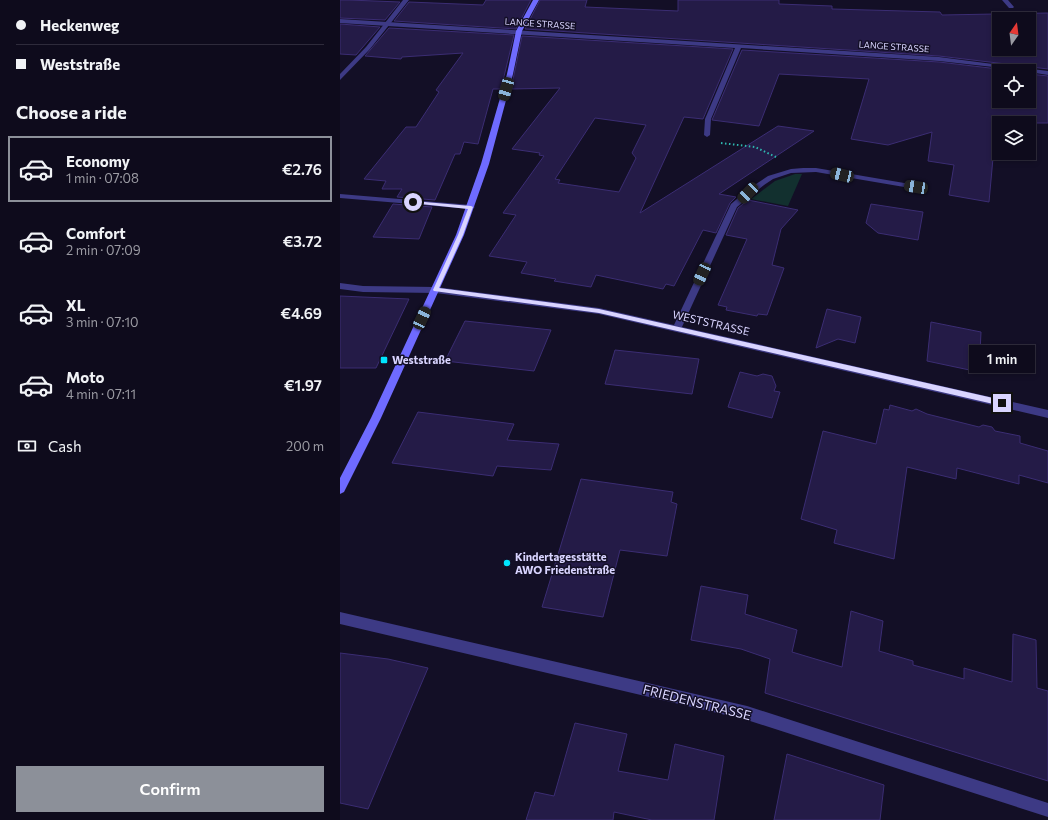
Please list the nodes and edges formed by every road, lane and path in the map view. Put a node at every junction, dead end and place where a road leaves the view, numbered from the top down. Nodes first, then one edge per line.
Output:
1 (406, 0) edge
2 (536, 0) edge
3 (1005, 0) edge
4 (1011, 7) dead end
5 (340, 21) edge
6 (386, 24) junction
7 (519, 31) junction
8 (739, 46) junction
9 (1048, 73) edge
10 (340, 78) edge
11 (707, 135) joint
12 (800, 169) junction
13 (916, 187) dead end
14 (340, 196) edge
15 (471, 207) junction
16 (340, 286) edge
17 (436, 290) junction
18 (677, 328) junction
19 (1048, 414) edge
20 (340, 489) edge
21 (340, 618) edge
22 (1048, 810) edge

1 - 6 street
2 - 7 street
3 - 4 street
5 - 6 street, LANGE STRASSE
6 - 7 street, LANGE STRASSE
6 - 10 street
7 - 8 street, LANGE STRASSE
7 - 15 street
8 - 9 street, LANGE STRASSE
8 - 11 street
11 - 12 path
12 - 13 street
12 - 18 street
14 - 15 street
15 - 17 street
16 - 17 street, WESTSTRASSE
17 - 18 street, WESTSTRASSE
17 - 20 street
18 - 19 street, WESTSTRASSE
21 - 22 street, FRIEDENSTRASSE

